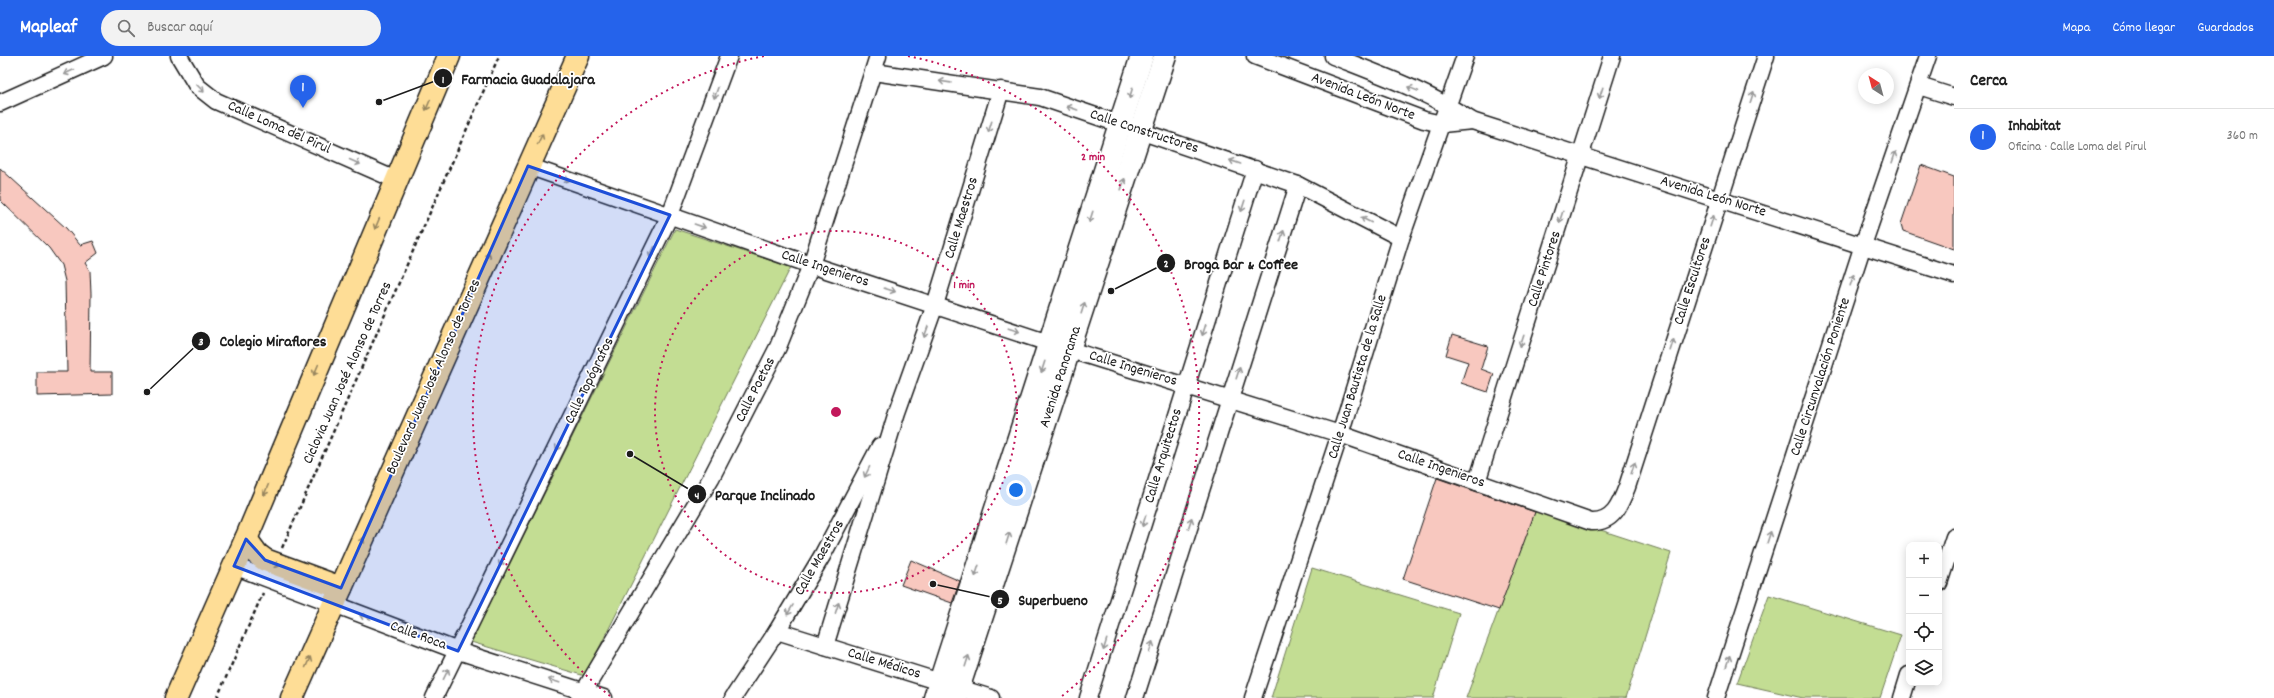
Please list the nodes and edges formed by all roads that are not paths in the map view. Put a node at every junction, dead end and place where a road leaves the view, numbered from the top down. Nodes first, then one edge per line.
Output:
1 (104, 56) edge
2 (179, 56) edge
3 (449, 56) edge
4 (578, 56) edge
5 (729, 56) edge
6 (878, 56) edge
7 (1142, 56) edge
8 (1165, 56) edge
9 (1255, 56) edge
10 (1333, 56) edge
11 (1464, 56) edge
12 (1612, 56) edge
13 (1766, 56) edge
14 (1928, 56) edge
15 (874, 72) junction
16 (1919, 86) junction
17 (1001, 90) junction
18 (1954, 97) edge
19 (0, 103) edge
20 (1449, 105) junction
21 (1472, 121) junction
22 (1442, 124) junction
23 (1130, 128) junction
24 (1581, 156) junction
25 (528, 166) junction
26 (1255, 169) junction
27 (396, 180) junction
28 (1298, 185) junction
29 (1719, 198) junction
30 (670, 216) junction
31 (1401, 238) junction
32 (1863, 245) junction
33 (811, 265) junction
34 (1954, 274) edge
35 (936, 305) junction
36 (1060, 346) junction
37 (1186, 386) junction
38 (1229, 399) junction
39 (897, 412) junction
40 (1340, 434) junction
41 (1477, 482) junction
42 (1620, 505) joint
43 (1954, 538) edge
44 (246, 539) junction
45 (234, 566) junction
46 (271, 573) junction
47 (1941, 578) edge
48 (337, 597) junction
49 (777, 631) junction
50 (825, 646) junction
51 (458, 651) junction
52 (1906, 685) edge
53 (947, 691) edge
54 (582, 695) edge
55 (176, 698) edge
56 (292, 698) edge
57 (434, 698) edge
58 (604, 698) edge
59 (733, 698) edge
60 (991, 698) edge
61 (1088, 698) edge
62 (1135, 698) edge
63 (1253, 698) edge
64 (1716, 698) edge
65 (1902, 698) edge

1 -> 19 street
2 -> 27 street, Calle Loma del Pirul
3 -> 27 main road
25 -> 4 main road, Boulevard Juan José Alonso de Torres
5 -> 30 street, Calle Topógrafos
6 - 15 street, Calle Poetas
7 -> 23 street, Avenida Panorama
8 - 23 street, Avenida Panorama
9 - 22 street, Avenida León Norte
20 -> 10 street, Avenida León Norte
11 - 20 street, Calle Juan Bautista de la Salle
12 -> 24 street, Calle Pintores
29 -> 13 street, Calle Escultores
14 - 16 street, Calle Circunvalación Poniente
17 -> 15 street, Calle Constructores
15 - 33 street, Calle Poetas
16 - 18 street
32 -> 16 street, Calle Circunvalación Poniente
23 -> 17 street, Calle Constructores
17 -> 35 street, Calle Maestros
20 - 21 street, Avenida León Norte
20 - 22 street, Calle Juan Bautista de la Salle
21 - 22 street, Avenida León Norte
21 - 24 street, Avenida León Norte
22 - 31 street, Calle Juan Bautista de la Salle
26 -> 23 street, Calle Constructores
23 - 36 street, Avenida Panorama
24 - 29 street, Avenida León Norte
24 -> 41 street, Calle Pintores
25 -> 30 street, Calle Ingenieros
48 -> 25 main road, Boulevard Juan José Alonso de Torres
26 - 28 street, Calle Constructores
26 -> 37 street, Calle Arquitectos
27 -> 44 main road
31 -> 28 street, Calle Constructores
38 -> 28 street
29 - 32 street, Avenida León Norte
42 -> 29 street, Calle Escultores
30 -> 33 street, Calle Ingenieros
30 -> 51 street, Calle Topógrafos
31 - 40 street, Calle Juan Bautista de la Salle
32 - 34 street, Avenida León Norte
64 -> 32 street, Calle Circunvalación Poniente
33 -> 35 street, Calle Ingenieros
33 - 54 street, Calle Poetas
35 -> 36 street, Calle Ingenieros
35 -> 39 street, Calle Maestros
36 - 37 street, Calle Ingenieros
36 - 53 street, Avenida Panorama
37 - 38 street, Calle Ingenieros
37 -> 61 street, Calle Arquitectos
38 - 40 street, Calle Ingenieros
62 -> 38 street
39 -> 49 street, Calle Maestros
50 -> 39 street, Calle Maestros
40 - 41 street, Calle Ingenieros
40 - 63 street, Calle Juan Bautista de la Salle
41 - 42 street, Calle Ingenieros
43 - 47 street
44 - 45 main road
44 -> 46 main road
45 - 46 street
45 - 55 main road
46 - 48 main road
51 -> 48 street, Calle Roca
56 -> 48 main road, Boulevard Juan José Alonso de Torres
49 - 50 street, Calle Médicos
49 - 59 street, Calle Maestros
50 - 53 street, Calle Médicos
54 -> 51 street, Calle Roca
57 -> 51 street, Calle Topógrafos
52 - 65 street
53 - 60 street, Calle Médicos
54 - 58 street, Calle Roca

